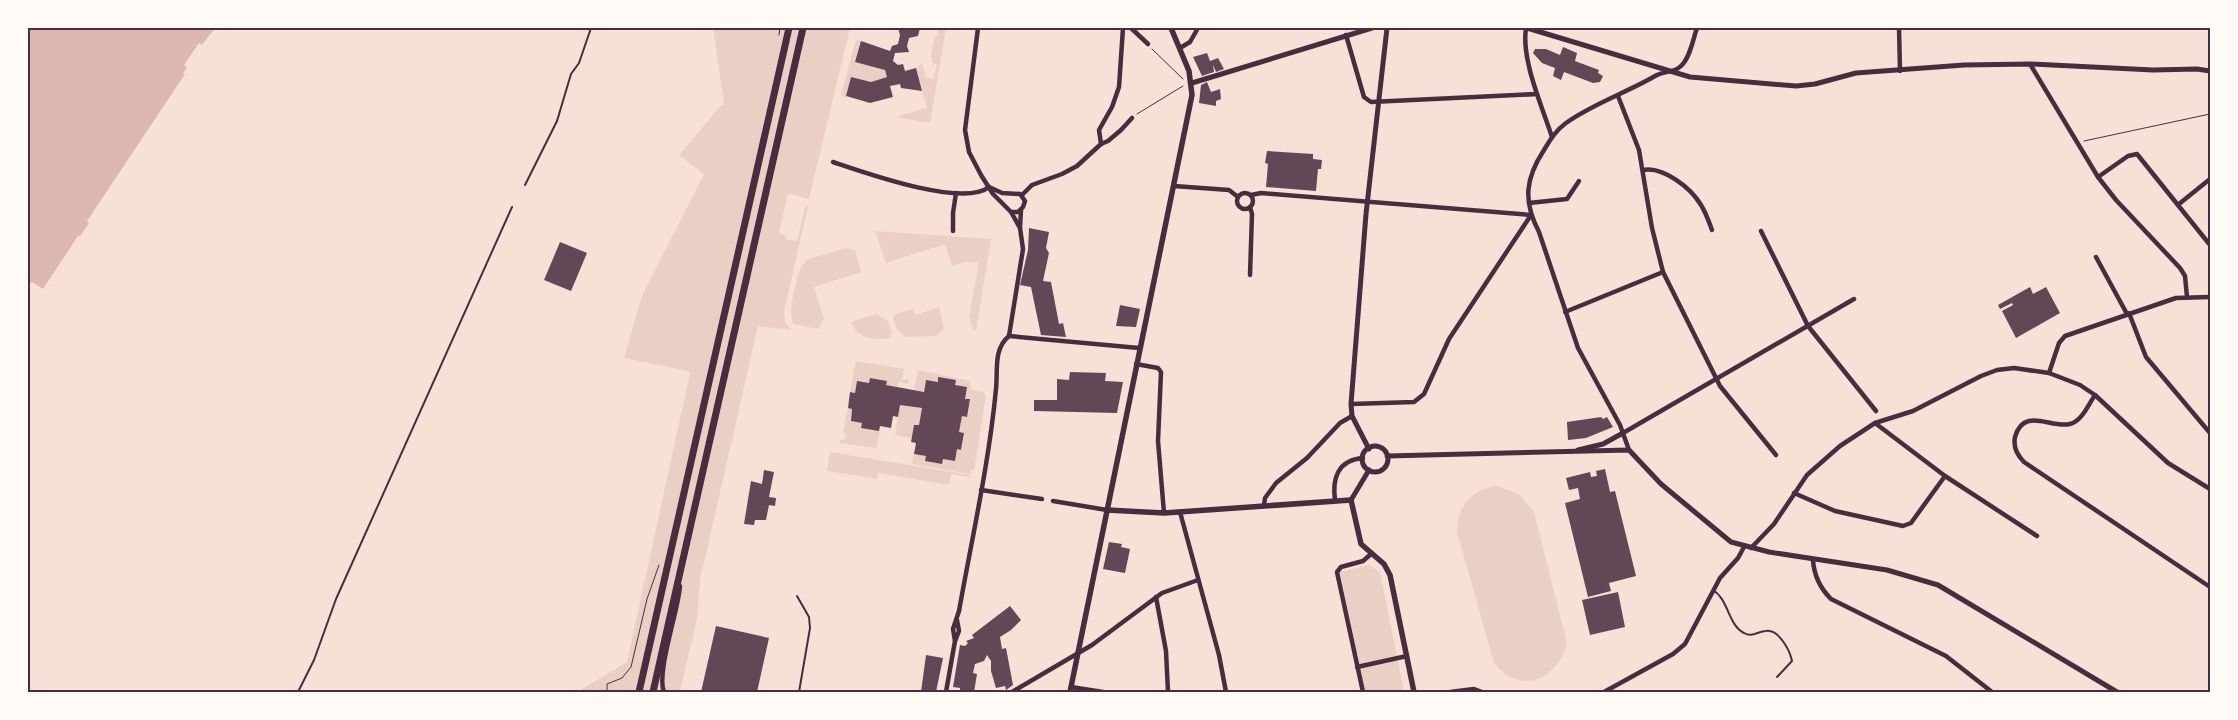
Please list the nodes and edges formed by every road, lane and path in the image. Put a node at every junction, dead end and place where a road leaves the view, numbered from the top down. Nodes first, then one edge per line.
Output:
1 (591, 28) edge
2 (789, 28) edge
3 (803, 28) edge
4 (978, 28) edge
5 (1123, 28) edge
6 (1131, 28) edge
7 (1171, 28) edge
8 (1198, 28) edge
9 (1372, 28) edge
10 (1387, 28) edge
11 (1526, 28) edge
12 (1697, 28) edge
13 (1899, 28) edge
14 (1346, 35) junction
15 (1148, 44) joint
16 (1180, 48) junction
17 (2030, 64) junction
18 (1900, 70) junction
19 (1673, 71) junction
20 (2210, 71) edge
21 (1188, 83) junction
22 (1537, 94) junction
23 (1618, 96) junction
24 (1379, 100) junction
25 (2210, 114) edge
26 (1132, 118) joint
27 (1552, 137) junction
28 (2076, 143) junction
29 (1101, 144) junction
30 (833, 162) dead end
31 (1643, 170) junction
32 (2098, 177) junction
33 (2210, 179) edge
34 (1579, 181) dead end
35 (525, 185) dead end
36 (1174, 186) junction
37 (989, 187) junction
38 (1012, 192) junction
39 (956, 193) junction
40 (1022, 195) junction
41 (1251, 195) junction
42 (1238, 197) junction
43 (1368, 202) junction
44 (1005, 203) junction
45 (1529, 203) junction
46 (2179, 204) junction
47 (512, 207) dead end
48 (1250, 207) junction
49 (1021, 210) junction
50 (1012, 212) junction
51 (1531, 215) junction
52 (1020, 228) junction
53 (1712, 230) dead end
54 (953, 231) dead end
55 (1761, 231) dead end
56 (2210, 245) edge
57 (2096, 257) dead end
58 (1663, 272) junction
59 (1250, 275) dead end
60 (2210, 297) edge
61 (2187, 298) junction
62 (1854, 299) dead end
63 (1566, 312) junction
64 (2128, 314) junction
65 (1808, 326) junction
66 (1009, 336) junction
67 (1139, 348) junction
68 (1136, 364) junction
69 (2049, 373) junction
70 (1717, 380) junction
71 (2095, 395) junction
72 (1351, 404) junction
73 (1876, 410) dead end
74 (1352, 416) junction
75 (1875, 423) junction
76 (1623, 433) junction
77 (2210, 433) edge
78 (1369, 448) junction
79 (1629, 450) junction
80 (1573, 452) junction
81 (1776, 455) dead end
82 (1387, 456) junction
83 (1363, 458) junction
84 (1369, 470) junction
85 (1945, 476) junction
86 (2210, 489) edge
87 (981, 490) junction
88 (1794, 493) junction
89 (1042, 499) dead end
90 (1335, 500) junction
91 (1351, 500) junction
92 (1054, 501) dead end
93 (1264, 505) junction
94 (1107, 510) junction
95 (1180, 512) junction
96 (1164, 513) junction
97 (2037, 536) dead end
98 (1744, 547) junction
99 (1751, 548) junction
100 (1371, 554) junction
101 (661, 560) dead end
102 (1813, 560) junction
103 (681, 569) junction
104 (1198, 580) junction
105 (2210, 587) edge
106 (1714, 590) junction
107 (797, 596) dead end
108 (1156, 597) junction
109 (1078, 654) junction
110 (1407, 656) junction
111 (1357, 667) junction
112 (1777, 677) dead end
113 (1070, 690) edge
114 (298, 692) edge
115 (607, 692) edge
116 (639, 692) edge
117 (653, 692) edge
118 (664, 692) edge
119 (799, 692) edge
120 (946, 692) edge
121 (1012, 692) edge
122 (1103, 692) edge
123 (1168, 692) edge
124 (1226, 692) edge
125 (1362, 692) edge
126 (1414, 692) edge
127 (1450, 692) edge
128 (1482, 692) edge
129 (1604, 692) edge
130 (1992, 692) edge
131 (2117, 692) edge

1 - 35 lane
2 - 116 main road
3 - 103 main road
4 - 37 street
5 - 29 street
6 - 15 street
7 - 16 main road
8 - 16 street
9 - 14 street
10 - 24 street
11 - 19 street
11 - 22 street
12 - 19 street
13 - 18 street
14 - 21 street
14 - 24 street
15 - 21 path
16 - 21 main road
17 - 18 street
17 - 20 street
17 - 28 street
18 - 19 street
19 - 23 street
21 - 26 path
21 - 36 main road
22 - 24 street
22 - 27 street
23 - 27 street
23 - 31 street
24 - 43 street
25 - 28 path
26 - 29 street
27 - 45 street
28 - 32 street
29 - 40 street
30 - 39 street
31 - 53 street
31 - 58 street
32 - 46 street
32 - 61 street
33 - 46 street
34 - 45 street
36 - 42 street
36 - 67 main road
37 - 38 street
37 - 39 street
37 - 44 street
38 - 40 street
38 - 44 street
39 - 54 street
40 - 49 street
41 - 42 street
41 - 43 street
41 - 48 street
42 - 48 street
43 - 51 street
43 - 72 street
44 - 50 street
45 - 51 street
46 - 56 street
47 - 114 lane
48 - 59 street
49 - 50 street
49 - 52 street
50 - 52 street
51 - 63 street
51 - 72 street
52 - 66 street
55 - 65 street
57 - 64 street
58 - 63 street
58 - 70 street
60 - 61 street
61 - 64 street
62 - 65 street
63 - 76 street
64 - 69 street
64 - 77 street
65 - 70 street
65 - 73 street
66 - 67 street
66 - 87 street
67 - 68 main road
68 - 94 main road
68 - 96 street
69 - 71 street
69 - 75 street
70 - 76 street
70 - 81 street
71 - 86 street
71 - 105 street
72 - 74 street
74 - 78 street
74 - 93 street
75 - 85 street
75 - 88 street
76 - 79 street
76 - 80 street
78 - 82 street
78 - 83 street
79 - 80 street
79 - 98 street
80 - 82 street
82 - 84 street
83 - 84 street
83 - 90 street
84 - 91 street
85 - 88 street
85 - 97 street
87 - 89 street
87 - 120 street
88 - 99 street
90 - 91 main road
90 - 93 main road
91 - 100 main road
92 - 94 street
93 - 95 main road
94 - 96 main road
94 - 109 main road
95 - 96 main road
95 - 104 street
98 - 99 street
98 - 106 street
99 - 102 street
100 - 110 main road
100 - 111 street
101 - 115 path
102 - 130 street
102 - 131 street
103 - 117 main road
103 - 118 street
104 - 108 street
104 - 124 street
106 - 112 lane
106 - 129 street
107 - 119 lane
108 - 109 street
108 - 123 street
109 - 113 main road
109 - 121 street
110 - 111 street
110 - 126 main road
111 - 125 street
113 - 122 street
127 - 128 street

